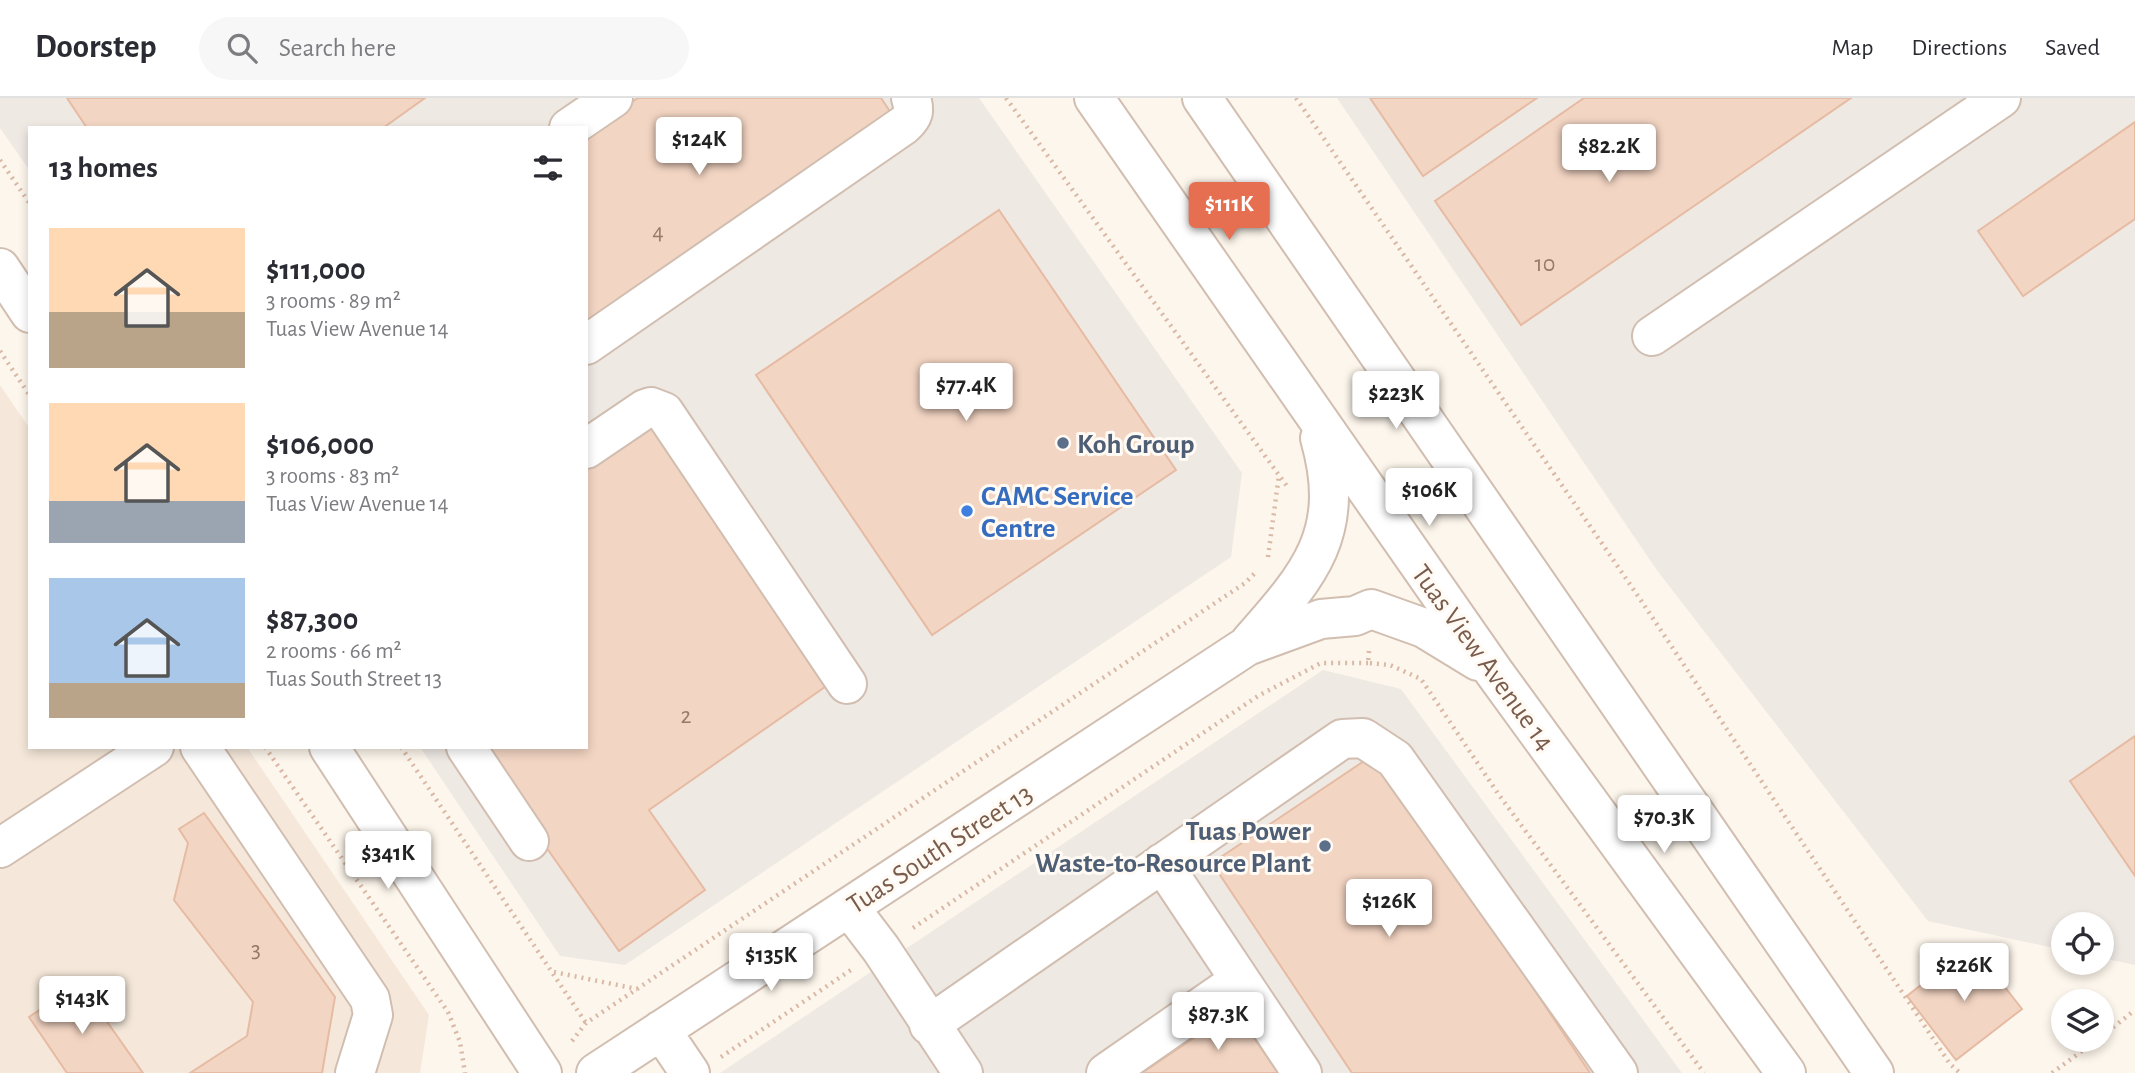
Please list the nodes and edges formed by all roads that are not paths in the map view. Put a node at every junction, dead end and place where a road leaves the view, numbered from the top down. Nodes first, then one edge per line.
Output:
1 (613, 98) edge
2 (911, 98) edge
3 (1094, 98) edge
4 (1202, 98) edge
5 (2001, 98) edge
6 (572, 126) edge
7 (0, 268) edge
8 (18, 311) edge
9 (1652, 336) dead end
10 (588, 344) edge
11 (1315, 419) junction
12 (588, 448) edge
13 (1247, 646) junction
14 (1493, 672) junction
15 (847, 684) dead end
16 (151, 749) edge
17 (201, 749) edge
18 (330, 749) edge
19 (467, 749) edge
20 (529, 841) dead end
21 (0, 848) edge
22 (1162, 863) junction
23 (849, 907) junction
24 (1240, 980) junction
25 (929, 1025) junction
26 (661, 1030) junction
27 (700, 1069) edge
28 (541, 1071) edge
29 (355, 1073) edge
30 (596, 1073) edge
31 (963, 1073) edge
32 (1106, 1073) edge
33 (1302, 1073) edge
34 (1618, 1073) edge
35 (1786, 1073) edge
36 (1874, 1073) edge

1 - 6 street
2 - 10 street
3 - 11 street, Tuas View Avenue 14
4 - 36 street
5 - 9 street
7 - 8 street
11 - 13 street, Tuas South Street 13
11 - 14 street, Tuas View Avenue 14
12 - 15 street
13 - 14 street, Tuas South Street 13
13 - 23 street, Tuas South Street 13
14 - 35 street, Tuas View Avenue 14
16 - 21 street
17 - 29 street
18 - 28 street
19 - 20 street
22 - 24 street
22 - 25 street
22 - 34 street
23 - 25 street
23 - 26 street, Tuas South Street 13
24 - 32 street
24 - 33 street
25 - 31 street
26 - 27 street
26 - 30 street, Tuas South Street 13

